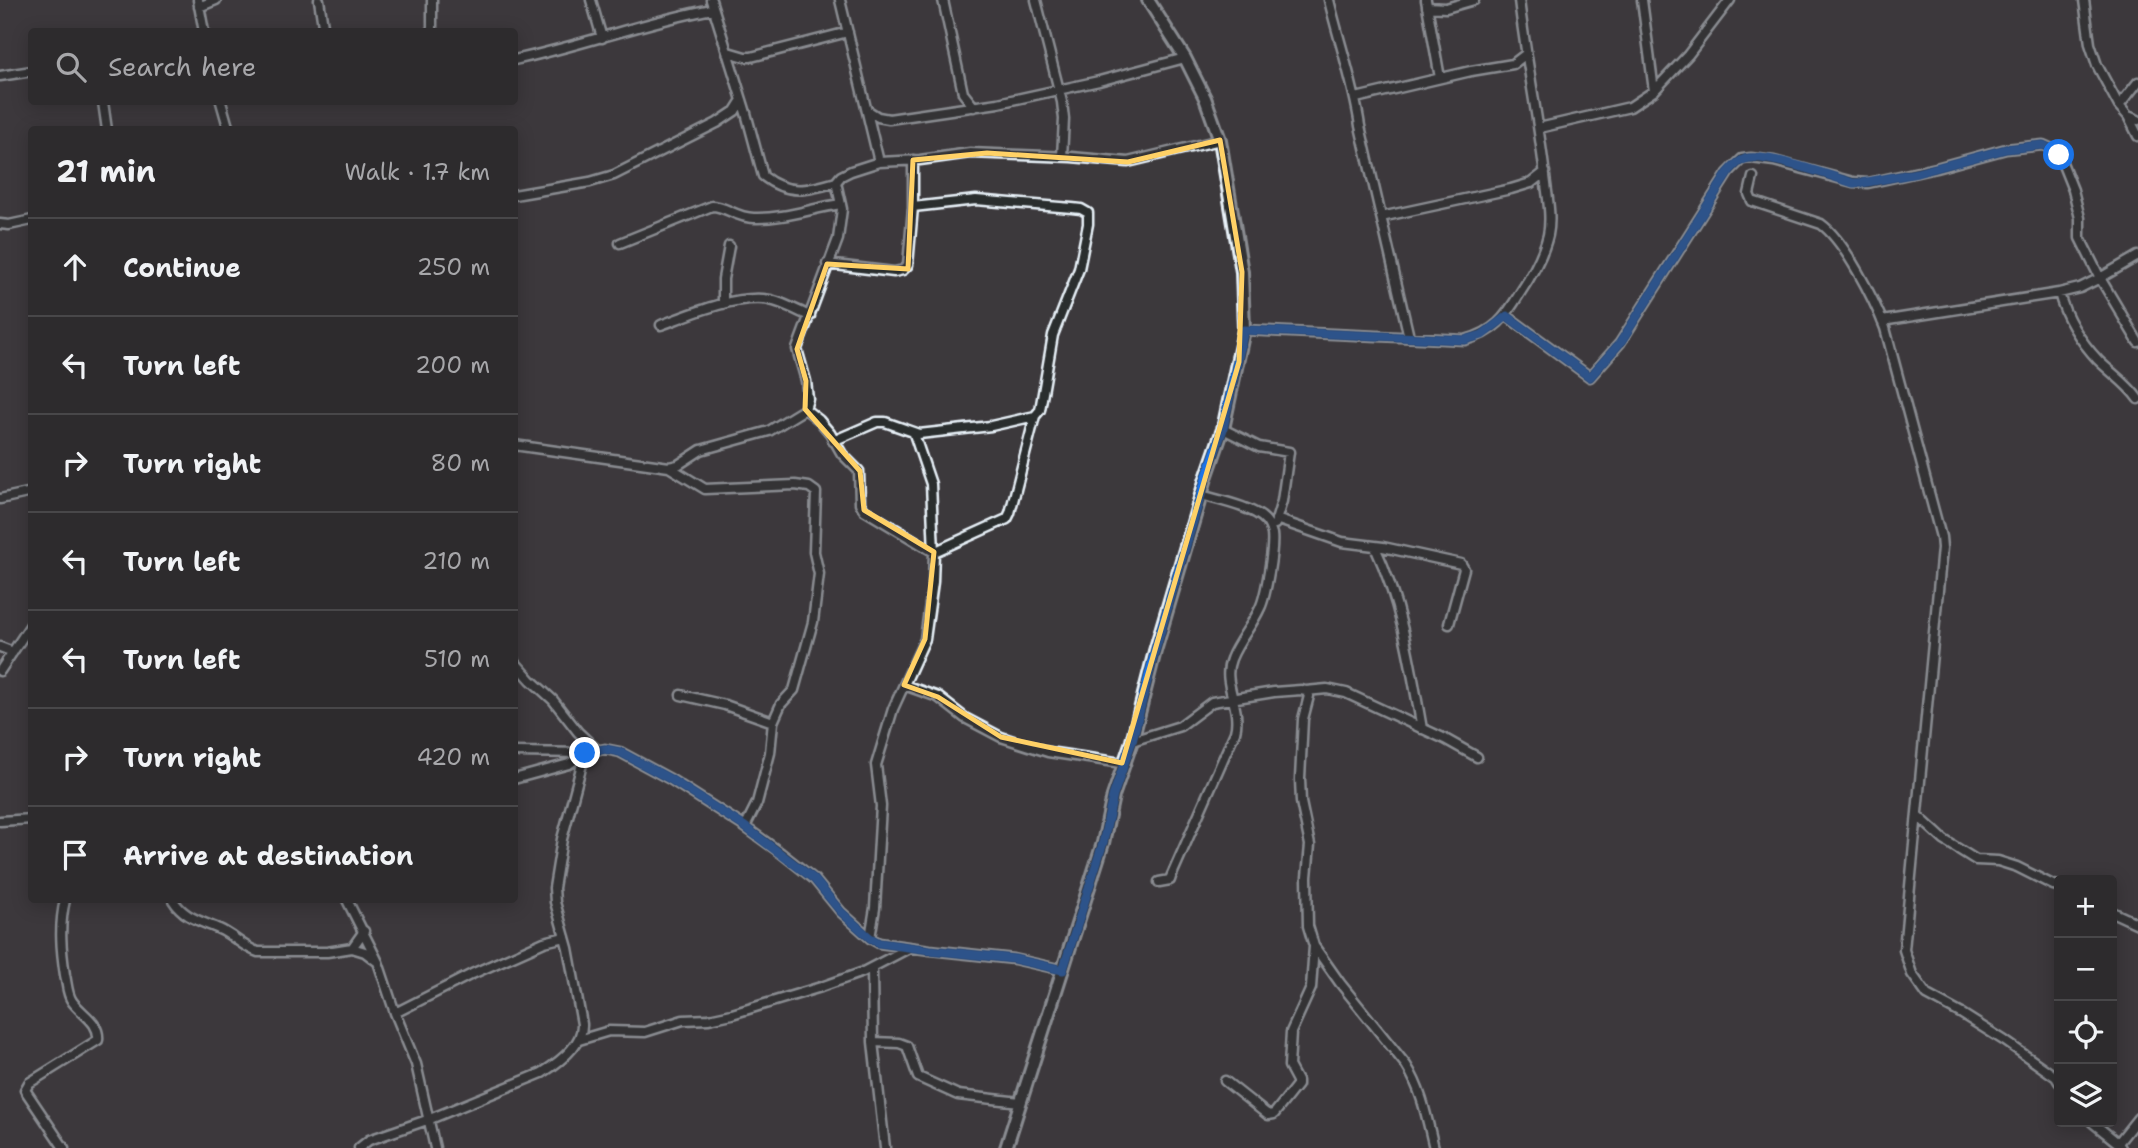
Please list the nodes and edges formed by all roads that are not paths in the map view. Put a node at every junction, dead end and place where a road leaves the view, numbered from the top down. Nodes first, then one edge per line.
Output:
1 (216, 0) edge
2 (319, 0) edge
3 (432, 0) edge
4 (591, 0) edge
5 (711, 0) edge
6 (840, 0) edge
7 (943, 0) edge
8 (1036, 0) edge
9 (1148, 0) edge
10 (1329, 0) edge
11 (1474, 0) edge
12 (1518, 0) edge
13 (1642, 0) edge
14 (1730, 0) edge
15 (2084, 0) edge
16 (198, 3) edge
17 (1427, 4) edge
18 (713, 9) junction
19 (203, 28) edge
20 (323, 28) edge
21 (432, 28) edge
22 (848, 32) junction
23 (601, 38) junction
24 (727, 52) junction
25 (1526, 54) junction
26 (744, 57) junction
27 (1185, 58) junction
28 (518, 59) edge
29 (1513, 64) junction
30 (28, 72) edge
31 (1529, 72) junction
32 (734, 74) junction
33 (0, 76) edge
34 (1440, 78) junction
35 (2138, 82) edge
36 (1060, 90) junction
37 (1654, 91) junction
38 (1356, 98) junction
39 (742, 100) junction
40 (103, 105) edge
41 (222, 105) edge
42 (2119, 106) junction
43 (974, 107) junction
44 (867, 110) junction
45 (2128, 116) junction
46 (888, 120) junction
47 (2138, 120) edge
48 (106, 126) edge
49 (228, 126) edge
50 (1539, 128) junction
51 (872, 132) junction
52 (2138, 136) edge
53 (1220, 140) junction
54 (1062, 157) junction
55 (913, 160) junction
56 (879, 162) junction
57 (1545, 172) junction
58 (1753, 177) dead end
59 (836, 182) junction
60 (518, 194) edge
61 (841, 204) junction
62 (913, 207) junction
63 (1381, 217) junction
64 (28, 221) edge
65 (0, 224) edge
66 (621, 243) dead end
67 (729, 246) dead end
68 (2138, 256) edge
69 (827, 264) junction
70 (2100, 278) junction
71 (2059, 293) junction
72 (723, 304) junction
73 (810, 316) junction
74 (1507, 316) junction
75 (1882, 321) junction
76 (661, 325) dead end
77 (1244, 330) junction
78 (1409, 337) junction
79 (2138, 342) edge
80 (2138, 399) edge
81 (805, 409) junction
82 (1035, 416) junction
83 (1223, 429) junction
84 (914, 434) junction
85 (833, 441) junction
86 (518, 446) edge
87 (669, 467) junction
88 (28, 493) edge
89 (1201, 495) junction
90 (0, 499) edge
91 (1276, 519) junction
92 (1272, 533) junction
93 (1375, 547) junction
94 (934, 552) junction
95 (1449, 624) dead end
96 (28, 629) edge
97 (0, 648) edge
98 (13, 652) junction
99 (518, 665) edge
100 (0, 671) edge
101 (904, 685) junction
102 (1306, 691) junction
103 (681, 695) dead end
104 (1234, 699) junction
105 (773, 722) junction
106 (1422, 729) junction
107 (1132, 741) junction
108 (596, 749) junction
109 (518, 752) edge
110 (585, 753) junction
111 (1477, 757) dead end
112 (1122, 763) junction
113 (518, 778) edge
114 (1918, 817) junction
115 (28, 820) edge
116 (0, 821) edge
117 (745, 827) junction
118 (1159, 882) dead end
119 (2054, 885) edge
120 (64, 903) edge
121 (176, 903) edge
122 (349, 903) edge
123 (2117, 914) edge
124 (2138, 924) edge
125 (364, 931) junction
126 (565, 937) junction
127 (870, 938) junction
128 (1314, 946) junction
129 (352, 948) junction
130 (909, 948) junction
131 (378, 962) junction
132 (872, 969) junction
133 (1063, 970) junction
134 (395, 1013) junction
135 (579, 1040) junction
136 (873, 1042) junction
137 (2054, 1076) edge
138 (1224, 1081) dead end
139 (1020, 1102) junction
140 (2138, 1118) edge
141 (430, 1119) junction
142 (2098, 1127) edge
143 (2120, 1145) edge
144 (64, 1148) edge
145 (359, 1148) edge
146 (435, 1148) edge
147 (885, 1148) edge
148 (1006, 1148) edge
149 (1434, 1148) edge

1 - 16 street
2 - 20 street
3 - 21 street
4 - 23 street
5 - 18 street
6 - 22 street
7 - 43 street
8 - 36 street
9 - 27 main road
10 - 38 street
11 - 17 street
12 - 25 street
13 - 37 street
14 - 37 street
15 - 42 street
16 - 19 street
17 - 34 street
18 - 23 street
18 - 24 street
22 - 26 street
22 - 44 street
23 - 28 street
24 - 26 street
24 - 32 street
25 - 29 street
25 - 31 street
26 - 32 street
27 - 36 street
27 - 53 main road
29 - 31 street
29 - 34 street
30 - 33 street
31 - 50 street
32 - 39 street
34 - 38 street
35 - 42 street
36 - 43 street
36 - 54 street
37 - 50 street
38 - 63 street
39 - 59 street
39 - 60 street
40 - 48 street
41 - 49 street
42 - 45 street
43 - 46 street
44 - 46 street
44 - 51 street
45 - 47 street
45 - 52 street
46 - 51 street
50 - 57 street
51 - 56 street
53 - 54 street
53 - 77 main road
54 - 55 street
55 - 56 street
55 - 62 street
56 - 59 street
57 - 63 street
57 - 74 street
58 - 75 street
59 - 61 street
61 - 66 street
61 - 69 street
62 - 69 street
62 - 82 street
63 - 78 street
64 - 65 street
67 - 72 street
68 - 70 street
69 - 73 street
70 - 71 street
70 - 74 street
70 - 79 street
71 - 75 street
71 - 80 street
72 - 73 street
72 - 76 street
73 - 81 street
74 - 78 street
75 - 114 street
77 - 78 street
77 - 83 main road
81 - 85 street
81 - 87 street
82 - 84 street
82 - 94 street
83 - 89 main road
83 - 91 street
84 - 85 street
84 - 94 street
85 - 94 street
86 - 87 street
87 - 105 street
88 - 90 street
89 - 92 street
89 - 107 main road
91 - 92 street
91 - 93 street
92 - 104 street
93 - 95 street
93 - 106 street
94 - 101 street
96 - 98 street
97 - 98 street
98 - 100 street
99 - 108 street
101 - 112 street
101 - 127 street
102 - 104 street
102 - 106 street
102 - 128 street
103 - 105 street
104 - 107 street
104 - 118 street
105 - 117 street
106 - 111 street
107 - 112 main road
108 - 110 street
108 - 117 street
109 - 110 street
110 - 113 street
110 - 126 street
112 - 133 main road
114 - 119 street
114 - 137 street
115 - 116 street
117 - 127 street
120 - 144 street
121 - 129 street
122 - 125 street
123 - 124 street
125 - 129 street
125 - 131 street
126 - 134 street
126 - 135 street
127 - 130 street
128 - 138 street
128 - 149 street
129 - 131 street
130 - 132 street
130 - 133 street
131 - 134 street
132 - 135 street
132 - 136 street
133 - 139 main road
134 - 141 street
135 - 141 street
136 - 139 street
136 - 147 street
139 - 148 main road
140 - 143 street
141 - 145 street
141 - 146 street
142 - 143 street

